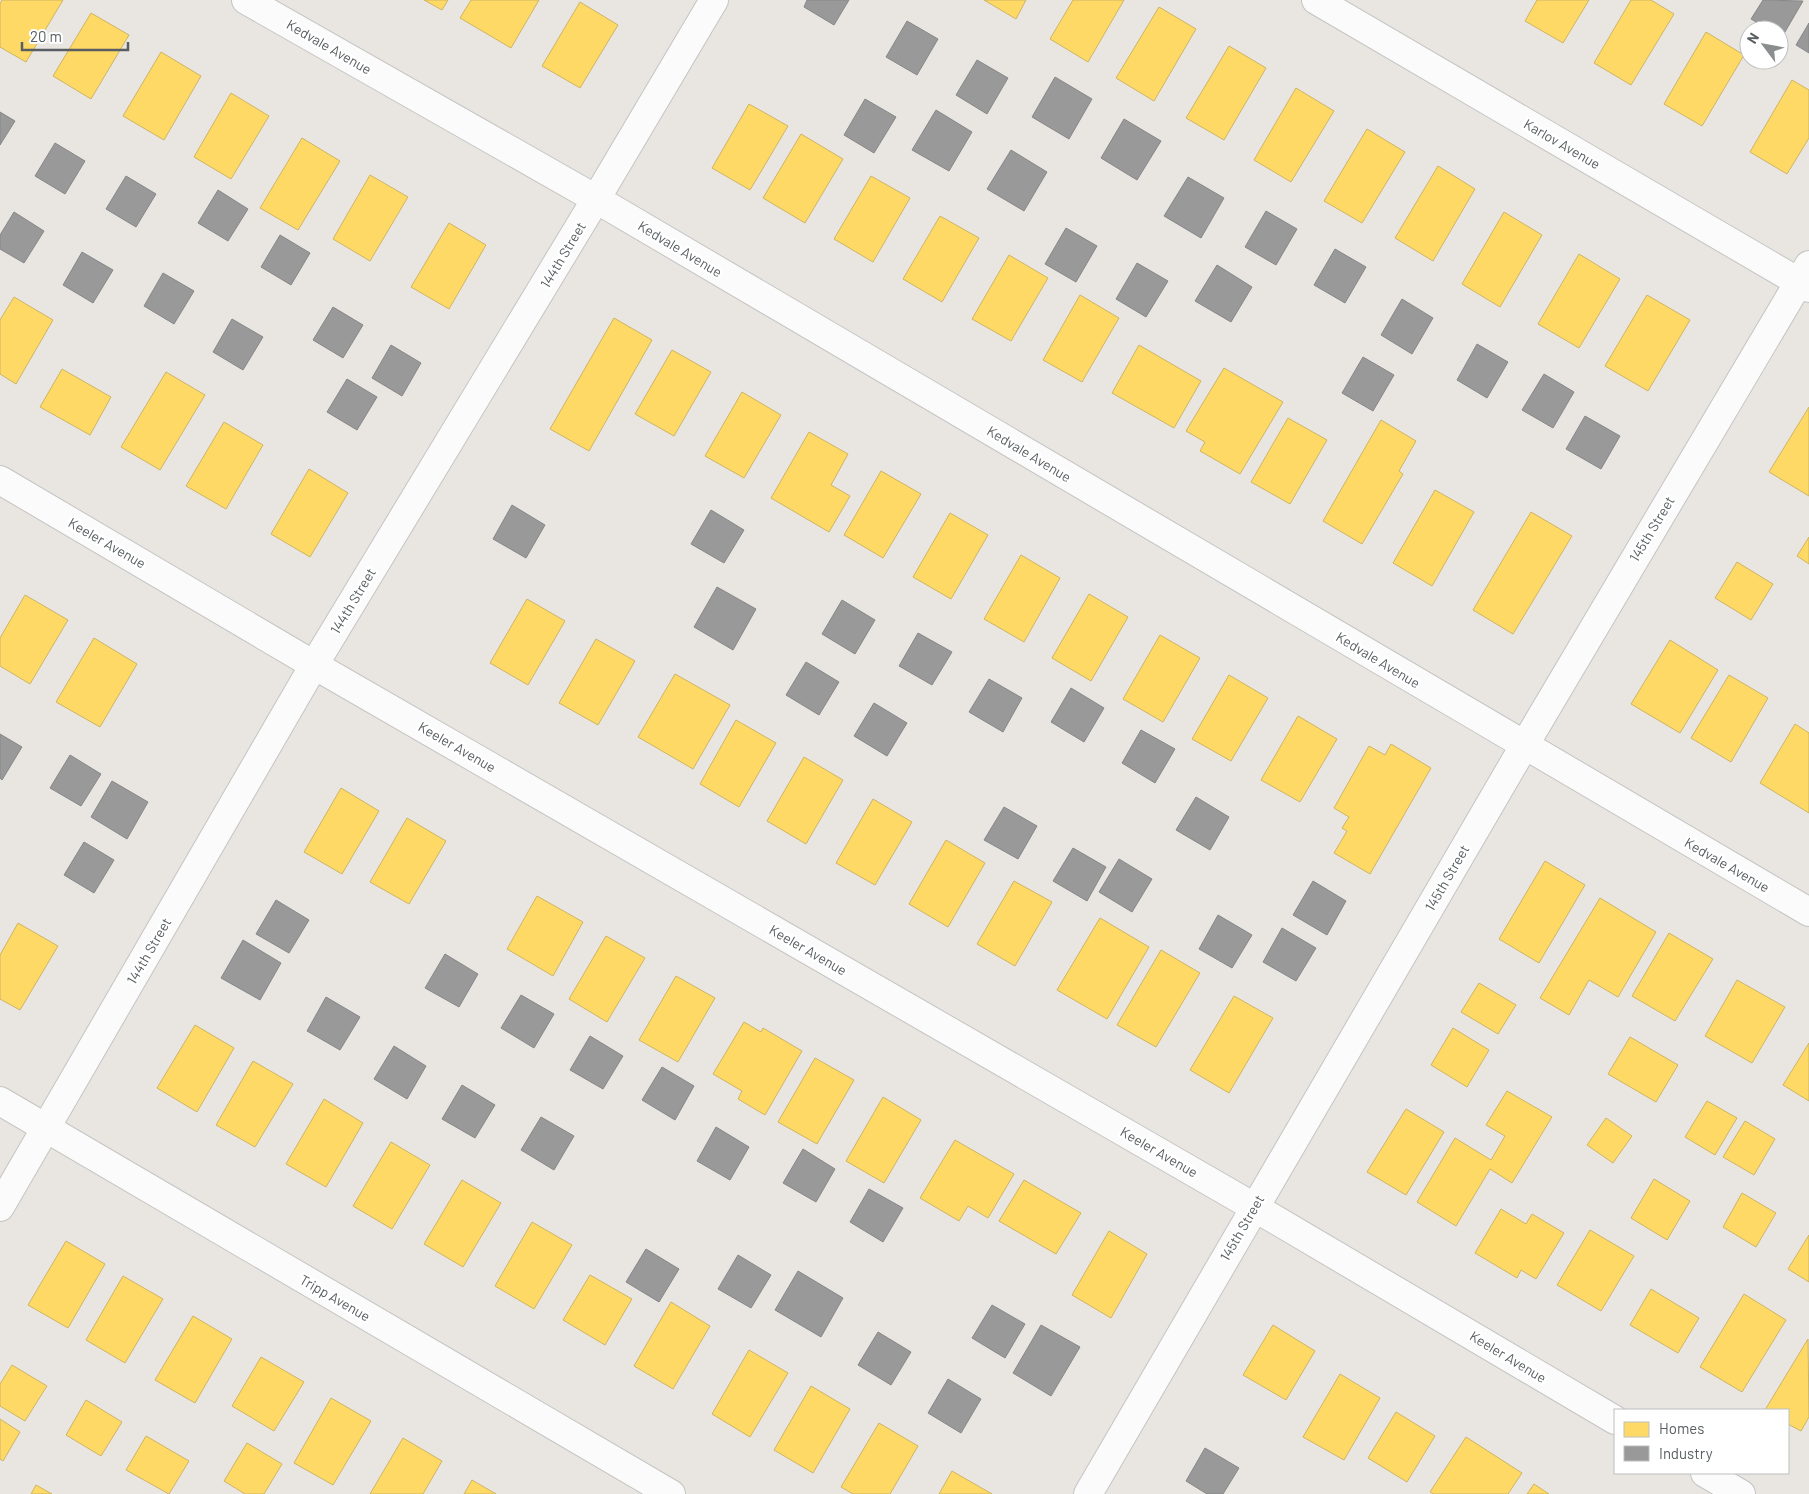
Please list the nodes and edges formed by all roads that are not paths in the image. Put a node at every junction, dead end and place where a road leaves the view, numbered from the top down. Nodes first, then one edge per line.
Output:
1 (246, 0) edge
2 (714, 0) edge
3 (1316, 0) edge
4 (596, 200) junction
5 (1806, 278) edge
6 (0, 480) edge
7 (314, 665) junction
8 (1524, 746) junction
9 (1809, 912) edge
10 (0, 1101) edge
11 (46, 1129) junction
12 (0, 1207) edge
13 (1254, 1207) junction
14 (1614, 1419) edge
15 (1707, 1474) edge
16 (671, 1494) edge
17 (1088, 1494) edge
18 (1741, 1494) edge

1 - 4 street, Kedvale Avenue
2 - 4 street, 144th Street
3 - 5 street, Karlov Avenue
4 - 7 street, 144th Street
4 - 8 street, Kedvale Avenue
5 - 8 street, 145th Street
6 - 7 street, Keeler Avenue
7 - 11 street, 144th Street
7 - 13 street, Keeler Avenue
8 - 9 street, Kedvale Avenue
8 - 13 street, 145th Street
10 - 11 street, Tripp Avenue
11 - 12 street, 144th Street
11 - 16 street, Tripp Avenue
13 - 14 street, Keeler Avenue
13 - 17 street, 145th Street
15 - 18 street

